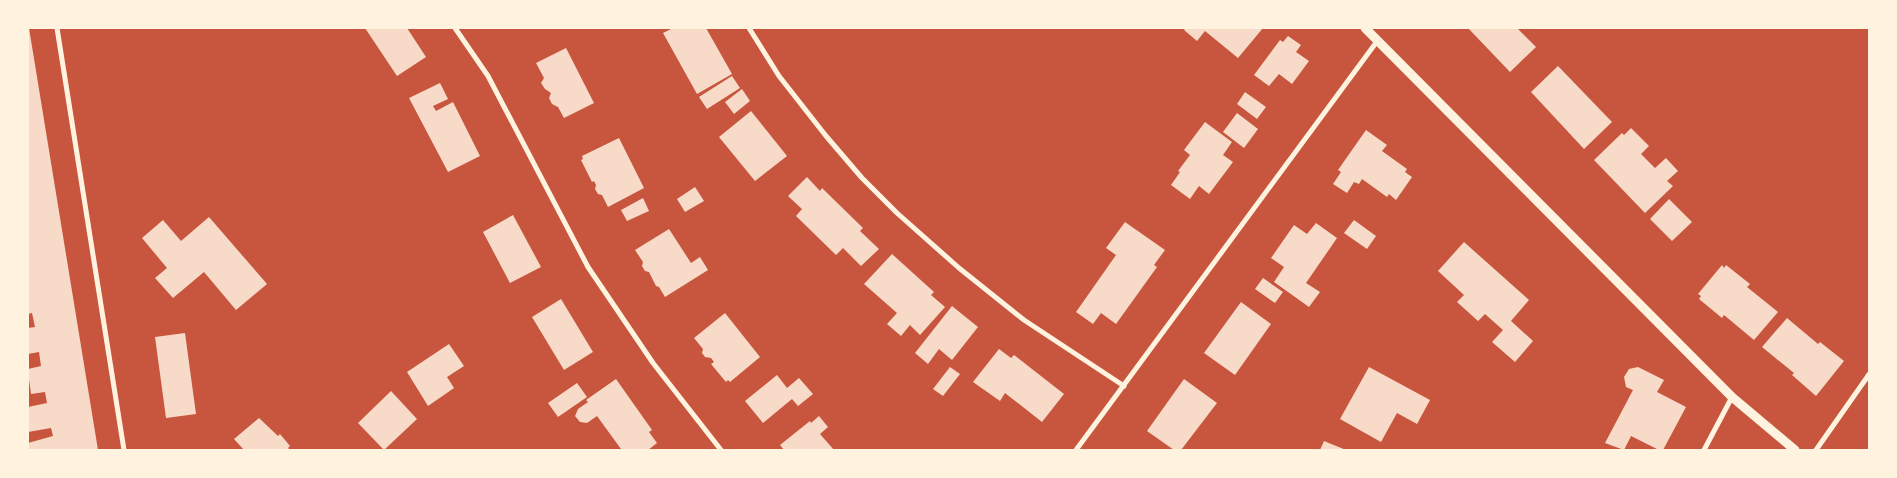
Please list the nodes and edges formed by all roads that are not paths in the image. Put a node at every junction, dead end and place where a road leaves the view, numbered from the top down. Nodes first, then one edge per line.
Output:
1 (57, 28) edge
2 (455, 28) edge
3 (748, 28) edge
4 (1365, 28) edge
5 (1378, 40) junction
6 (1870, 373) edge
7 (1124, 386) junction
8 (1732, 397) junction
9 (124, 450) edge
10 (721, 450) edge
11 (1076, 450) edge
12 (1704, 450) edge
13 (1794, 450) edge
14 (1816, 450) edge

1 - 9 street
2 - 10 street
3 - 7 street
4 - 5 street
5 - 7 street
5 - 8 street
6 - 14 street
7 - 11 street
8 - 12 street
8 - 13 street

